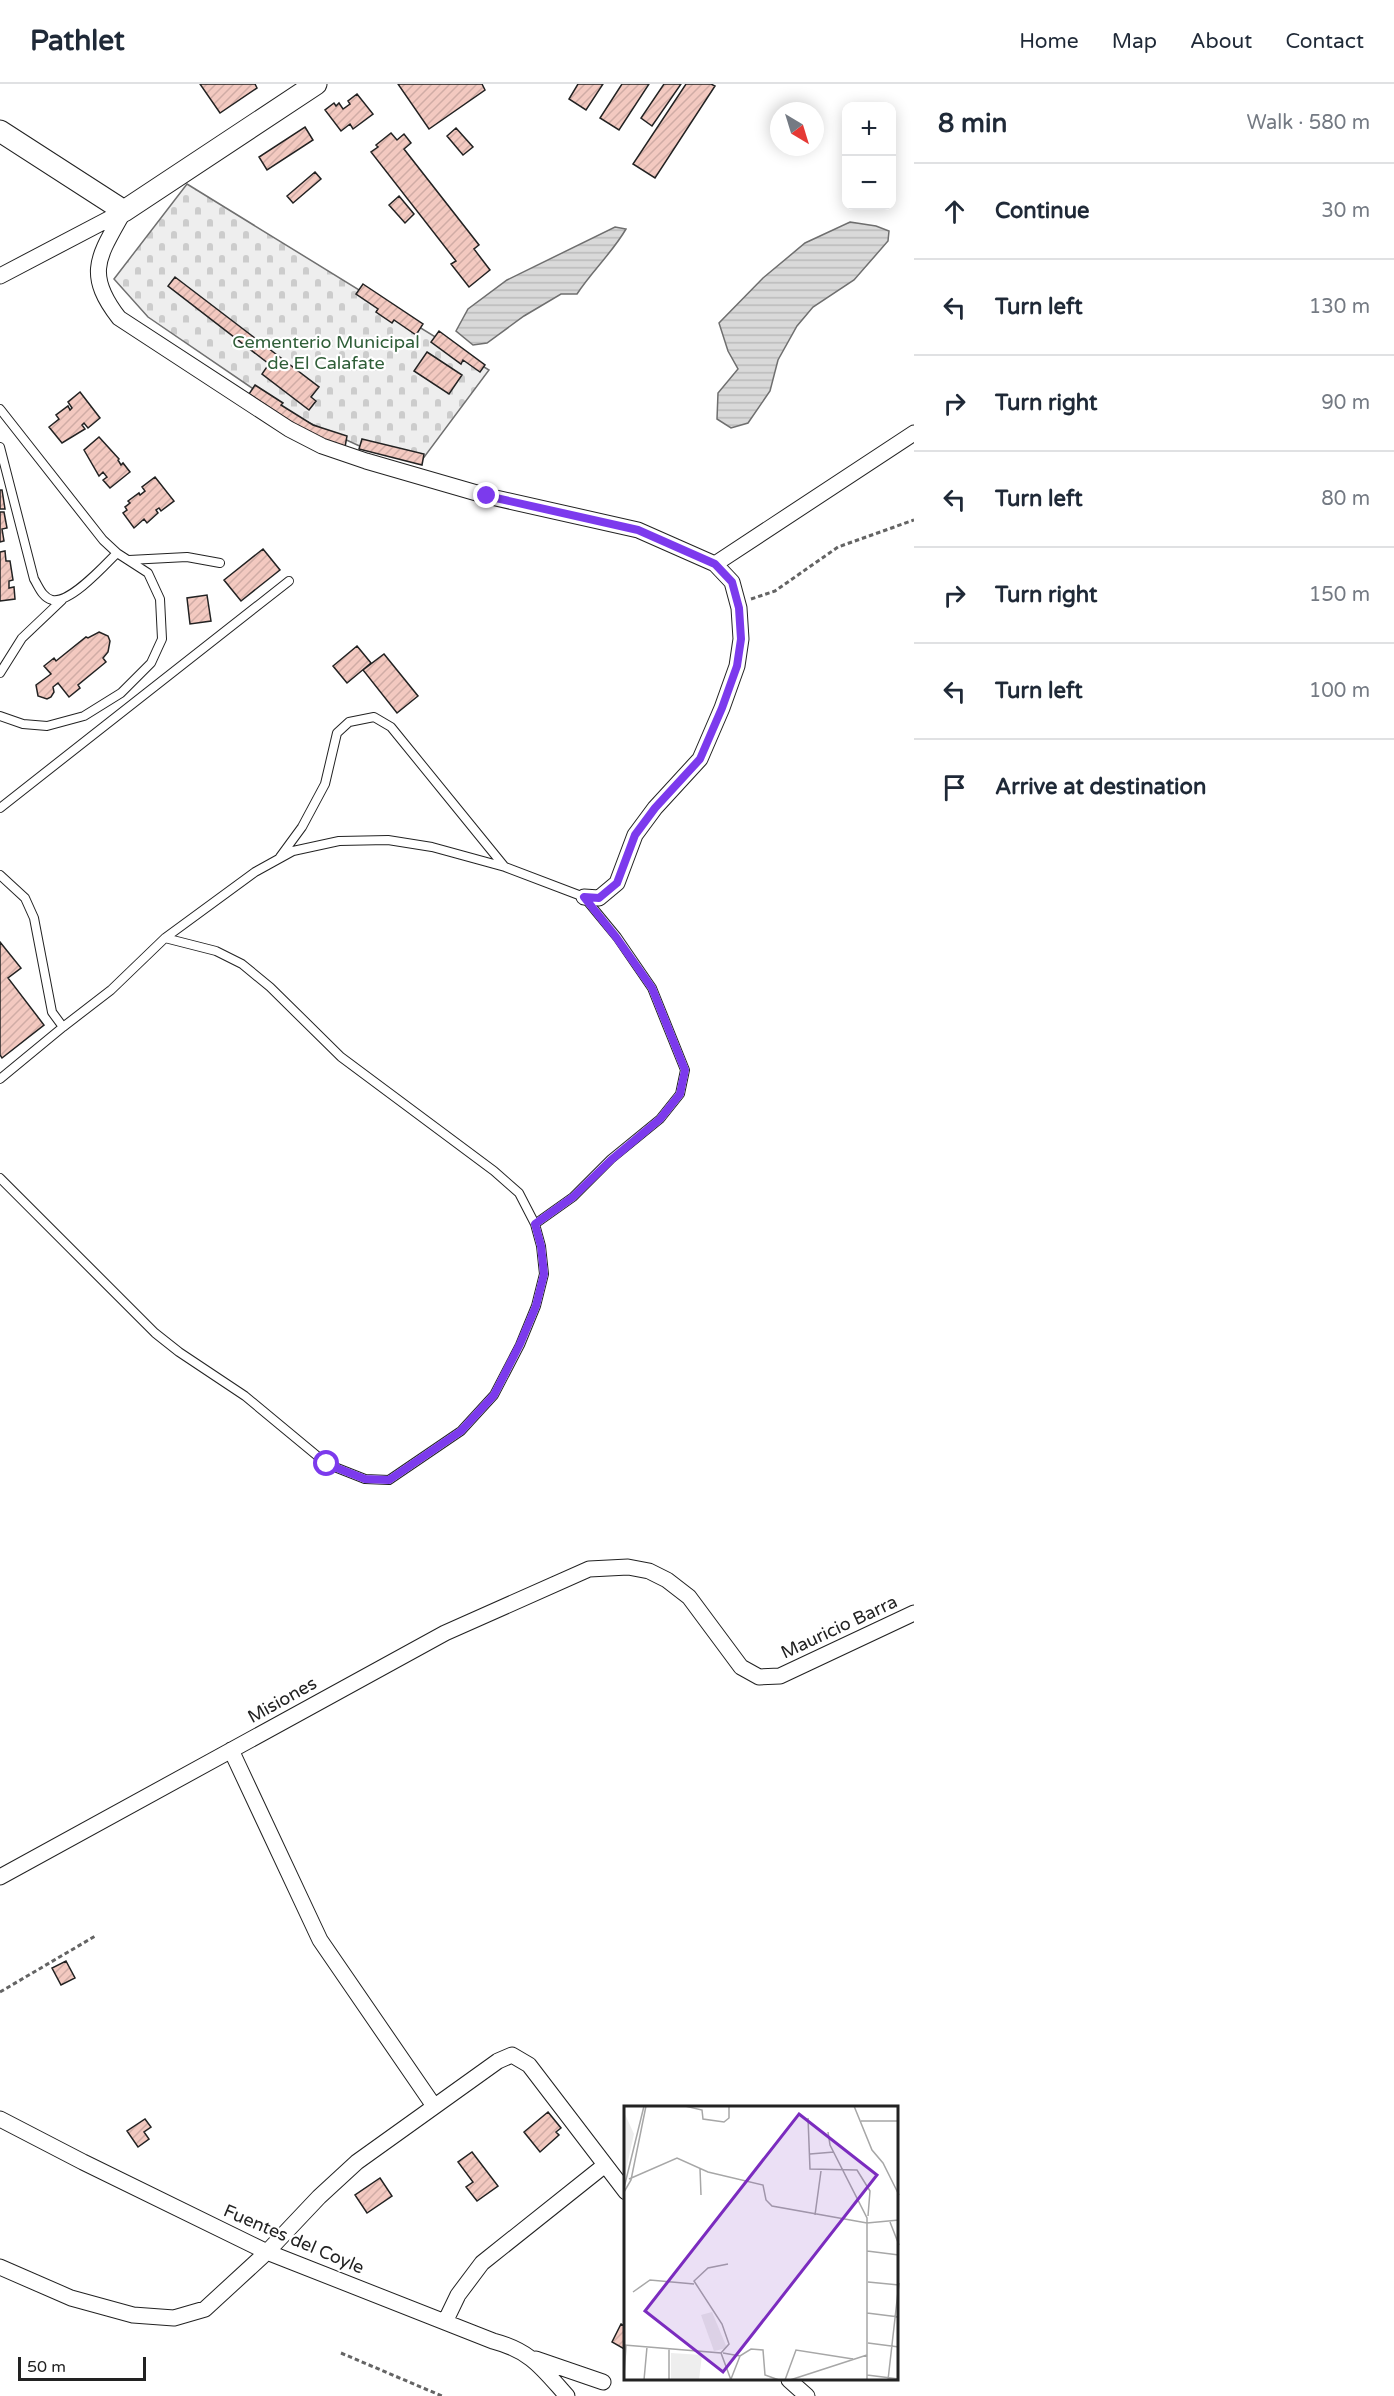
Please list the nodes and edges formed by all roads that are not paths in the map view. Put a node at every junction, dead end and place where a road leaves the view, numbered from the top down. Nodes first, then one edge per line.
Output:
1 (316, 84) edge
2 (0, 131) edge
3 (124, 211) junction
4 (0, 276) edge
5 (0, 409) edge
6 (914, 433) edge
7 (0, 447) edge
8 (117, 553) junction
9 (129, 560) junction
10 (220, 562) dead end
11 (715, 564) junction
12 (289, 581) dead end
13 (63, 598) junction
14 (0, 673) edge
15 (0, 716) edge
16 (0, 808) edge
17 (279, 859) junction
18 (504, 867) junction
19 (0, 875) edge
20 (584, 897) junction
21 (165, 938) junction
22 (63, 1027) junction
23 (0, 1079) edge
24 (0, 1178) edge
25 (535, 1224) junction
26 (589, 1569) joint
27 (914, 1613) edge
28 (231, 1750) junction
29 (0, 1877) edge
30 (434, 2106) junction
31 (0, 2119) edge
32 (605, 2165) junction
33 (624, 2189) edge
34 (267, 2252) junction
35 (0, 2267) edge
36 (445, 2322) junction
37 (533, 2358) junction
38 (791, 2381) edge
39 (603, 2382) dead end
40 (567, 2396) edge
41 (807, 2396) edge

1 - 3 main road
2 - 3 main road
3 - 4 street
3 - 11 street
5 - 8 lane
6 - 11 street
7 - 13 lane
8 - 9 lane
8 - 13 lane
9 - 10 lane
9 - 15 lane
11 - 20 street
12 - 16 lane
13 - 14 lane
17 - 18 lane
17 - 18 lane
17 - 21 lane
18 - 20 lane
19 - 22 lane
20 - 25 lane
21 - 22 lane
21 - 25 lane
22 - 23 lane
24 - 25 lane
26 - 27 street, Mauricio Barra
26 - 28 street, Misiones
28 - 29 street, Misiones
28 - 30 street
30 - 32 street
30 - 34 street
31 - 34 street, Fuentes del Coyle
32 - 33 street
32 - 36 street
34 - 35 street
34 - 36 street, Fuentes del Coyle
36 - 37 street, Fuentes del Coyle
37 - 39 street
37 - 40 street, Fuentes del Coyle
38 - 41 street

